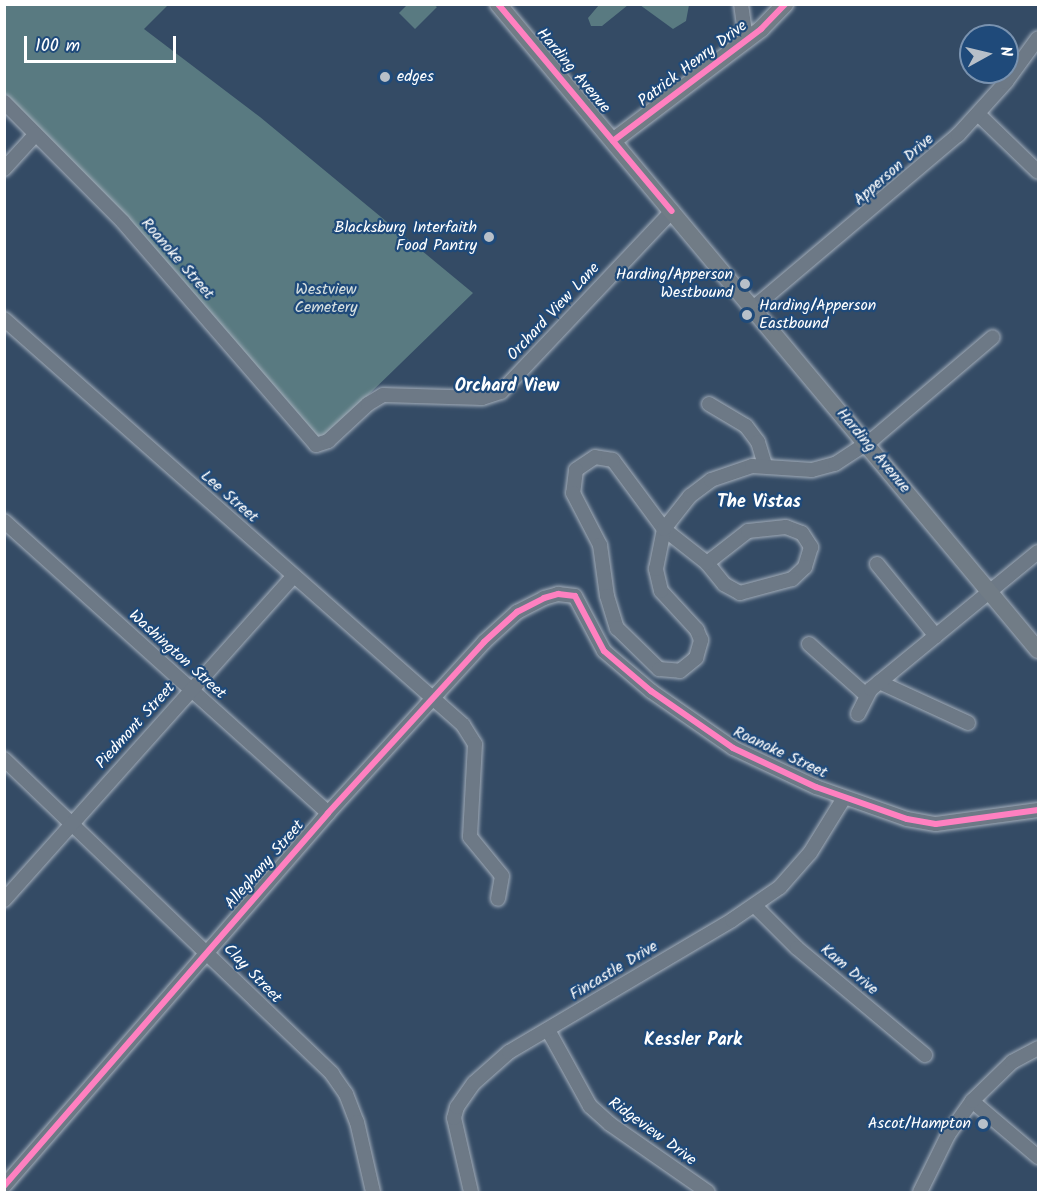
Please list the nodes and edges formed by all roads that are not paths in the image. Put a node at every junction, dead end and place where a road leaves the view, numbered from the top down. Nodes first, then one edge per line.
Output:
1 (498, 4) edge
2 (741, 4) edge
3 (785, 4) edge
4 (1038, 38) edge
5 (746, 41) junction
6 (4, 102) edge
7 (978, 114) junction
8 (36, 134) junction
9 (613, 141) junction
10 (4, 169) edge
11 (1038, 172) edge
12 (672, 211) junction
13 (753, 308) junction
14 (4, 319) edge
15 (993, 337) dead end
16 (709, 404) dead end
17 (867, 444) junction
18 (316, 445) joint
19 (765, 465) junction
20 (4, 521) edge
21 (664, 529) junction
22 (1038, 552) edge
23 (707, 563) junction
24 (877, 564) dead end
25 (294, 576) junction
26 (989, 593) junction
27 (568, 594) joint
28 (936, 636) junction
29 (809, 644) dead end
30 (1038, 650) edge
31 (879, 682) junction
32 (191, 689) junction
33 (866, 695) junction
34 (434, 698) junction
35 (858, 714) dead end
36 (969, 723) dead end
37 (4, 759) edge
38 (844, 798) junction
39 (1038, 810) edge
40 (328, 813) junction
41 (72, 824) junction
42 (498, 899) dead end
43 (4, 900) edge
44 (755, 906) junction
45 (207, 951) junction
46 (548, 1030) junction
47 (1038, 1048) edge
48 (925, 1055) dead end
49 (972, 1101) junction
50 (1038, 1157) edge
51 (4, 1186) edge
52 (373, 1192) edge
53 (471, 1192) edge
54 (708, 1192) edge
55 (920, 1192) edge

1 - 9 main road, Harding Avenue
2 - 5 street
3 - 5 main road, Patrick Henry Drive
4 - 7 street, Apperson Drive
5 - 9 main road, Patrick Henry Drive
6 - 8 street, Roanoke Street
7 - 11 street
7 - 13 street, Apperson Drive
8 - 10 street
8 - 18 street, Roanoke Street
9 - 12 main road, Harding Avenue
12 - 13 main road, Harding Avenue
12 - 18 street, Orchard View Lane
13 - 17 main road, Harding Avenue
14 - 25 street, Lee Street
15 - 17 street
16 - 19 street
17 - 19 street
17 - 26 main road, Harding Avenue
19 - 21 street
20 - 32 street, Washington Street
21 - 21 street
21 - 23 street
22 - 26 street
23 - 23 street
24 - 28 street
25 - 32 street, Piedmont Street
25 - 34 street, Lee Street
26 - 28 street
26 - 30 main road, Harding Avenue
27 - 34 street, Alleghany Street
27 - 38 street, Roanoke Street
28 - 31 street
29 - 33 street
31 - 33 street
31 - 36 street
32 - 40 street, Washington Street
32 - 41 street, Piedmont Street
33 - 35 street
34 - 40 street, Alleghany Street
34 - 42 street, Lee Street
37 - 41 street, Clay Street
38 - 39 street, Roanoke Street
38 - 44 street, Fincastle Drive
40 - 45 street, Alleghany Street
41 - 43 street, Piedmont Street
41 - 45 street, Clay Street
44 - 46 street, Fincastle Drive
44 - 48 street, Kam Drive
45 - 51 street, Alleghany Street
45 - 52 street, Clay Street
46 - 53 street, Fincastle Drive
46 - 54 street, Ridgeview Drive
47 - 49 street
49 - 50 street
49 - 55 street

